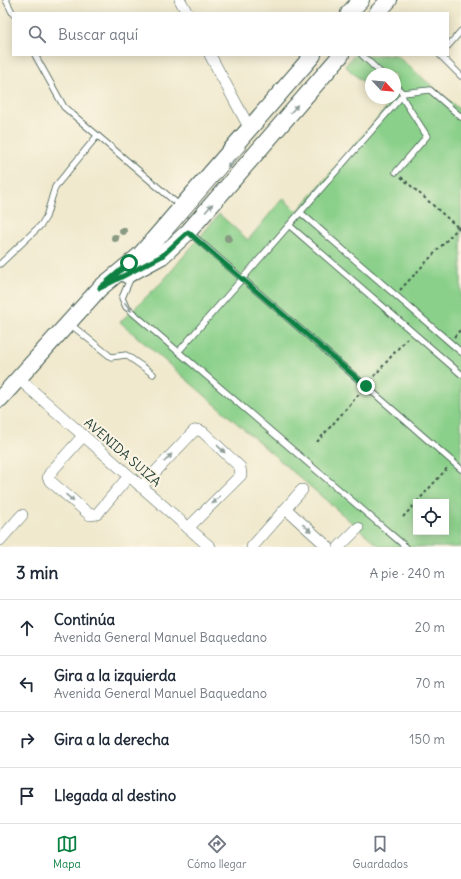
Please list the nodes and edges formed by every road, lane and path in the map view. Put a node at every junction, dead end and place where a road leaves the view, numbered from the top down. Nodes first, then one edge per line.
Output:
1 (6, 0) edge
2 (180, 0) edge
3 (361, 0) edge
4 (389, 0) edge
5 (12, 12) edge
6 (186, 12) edge
7 (350, 12) edge
8 (378, 12) edge
9 (461, 32) edge
10 (449, 45) edge
11 (36, 56) edge
12 (211, 56) edge
13 (312, 56) edge
14 (340, 56) edge
15 (363, 56) edge
16 (441, 56) edge
17 (376, 68) edge
18 (461, 76) edge
19 (402, 95) junction
20 (461, 117) edge
21 (250, 129) junction
22 (97, 136) junction
23 (396, 172) joint
24 (182, 208) junction
25 (301, 213) junction
26 (461, 225) edge
27 (290, 226) junction
28 (458, 228) junction
29 (461, 230) edge
30 (188, 232) junction
31 (0, 264) edge
32 (133, 272) junction
33 (243, 278) junction
34 (100, 288) junction
35 (395, 295) junction
36 (69, 322) junction
37 (179, 351) junction
38 (461, 352) edge
39 (153, 374) dead end
40 (461, 374) edge
41 (18, 378) junction
42 (0, 399) edge
43 (83, 436) junction
44 (453, 462) junction
45 (461, 469) edge
46 (129, 476) junction
47 (142, 487) junction
48 (302, 490) dead end
49 (419, 499) edge
50 (413, 506) edge
51 (287, 510) junction
52 (22, 515) dead end
53 (404, 517) dead end
54 (188, 528) junction
55 (358, 528) dead end
56 (0, 540) edge
57 (210, 547) edge
58 (252, 547) edge
59 (328, 547) edge
60 (339, 547) edge
61 (406, 547) edge

1 - 5 lane
2 - 6 street
3 - 7 main road
4 - 8 main road
9 - 10 lane
11 - 22 lane
12 - 21 street
13 - 21 main road
30 -> 14 main road
15 - 17 lane
16 - 18 lane
19 - 20 lane
19 - 23 lane
19 - 25 lane
21 - 24 main road
21 -> 32 lane
22 - 24 lane
22 - 31 lane
23 - 28 path
24 - 34 main road
25 - 27 lane
25 - 35 lane
26 - 28 path
27 - 33 lane
27 - 40 lane
28 - 29 path
28 - 35 path
30 - 32 main road
30 - 33 lane
32 - 34 main road
32 -> 37 lane
33 - 37 lane
33 - 44 lane
34 - 36 main road
35 - 38 lane
36 - 39 lane
36 - 41 main road
37 - 61 lane
41 - 42 main road
41 - 43 street, AVENIDA SUIZA
43 - 46 street, AVENIDA SUIZA
43 -> 46 street
44 - 45 lane
44 - 49 path
46 - 47 street, AVENIDA SUIZA
47 - 54 street, AVENIDA SUIZA
47 -> 54 street
48 - 51 street
50 - 53 path
51 - 58 street
51 -> 59 street
52 - 56 street
54 - 57 street, AVENIDA SUIZA
55 - 60 street

